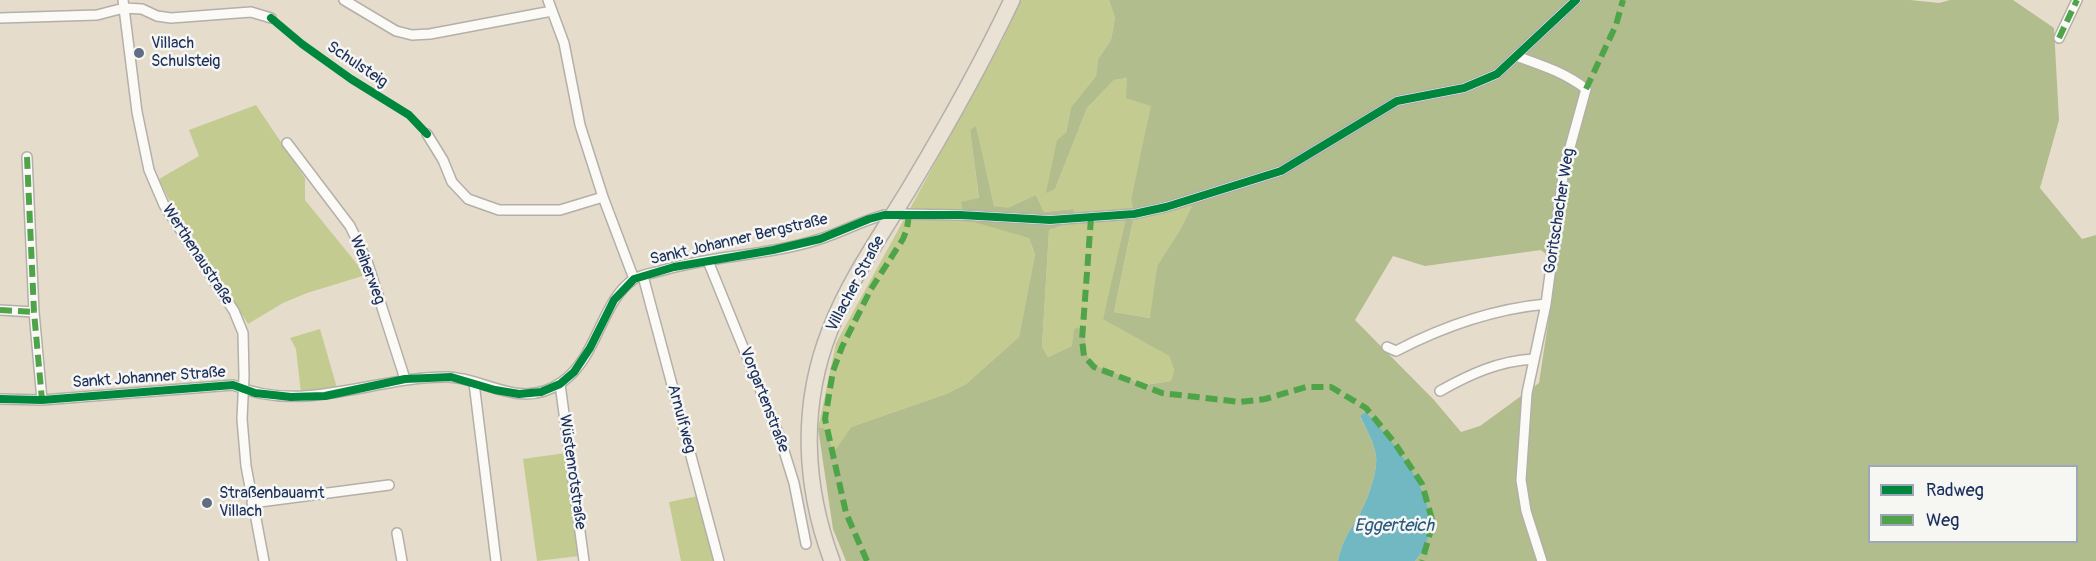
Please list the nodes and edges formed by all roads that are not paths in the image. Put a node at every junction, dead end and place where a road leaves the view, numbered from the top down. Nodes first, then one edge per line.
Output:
1 (344, 0) edge
2 (548, 0) edge
3 (1012, 0) edge
4 (1576, 0) edge
5 (2077, 0) edge
6 (124, 4) edge
7 (552, 11) junction
8 (0, 18) edge
9 (271, 18) dead end
10 (2059, 38) dead end
11 (1516, 56) junction
12 (427, 134) dead end
13 (287, 143) dead end
14 (27, 157) dead end
15 (603, 197) junction
16 (902, 214) dead end
17 (884, 216) dead end
18 (708, 261) junction
19 (639, 278) junction
20 (1546, 304) junction
21 (0, 310) edge
22 (34, 312) junction
23 (1387, 347) dead end
24 (1533, 359) junction
25 (405, 379) junction
26 (474, 383) junction
27 (560, 384) junction
28 (244, 389) junction
29 (1440, 391) dead end
30 (0, 399) edge
31 (42, 400) junction
32 (389, 485) dead end
33 (252, 503) junction
34 (397, 533) dead end
35 (806, 544) dead end
36 (264, 561) edge
37 (402, 561) edge
38 (496, 561) edge
39 (584, 561) edge
40 (719, 561) edge
41 (832, 561) edge
42 (1542, 561) edge

1 - 7 street
2 - 7 street, Arnulfweg
3 - 41 main road, Villacher Straße
4 - 11 street
5 - 10 street
6 - 8 street
6 - 9 street
6 - 28 street, Werthenaustraße
7 - 15 street, Arnulfweg
11 - 16 street
11 - 20 street, Goritschacher Weg
12 - 15 street
13 - 25 street, Weiherweg
14 - 22 street
15 - 19 street, Arnulfweg
17 - 18 street, Sankt Johanner Bergstraße
18 - 19 street, Sankt Johanner Bergstraße
18 - 35 street, Vorgartenstraße
19 - 27 street, Sankt Johanner Straße
19 - 40 street, Arnulfweg
20 - 23 street
20 - 24 street, Goritschacher Weg
21 - 22 street
22 - 31 street
24 - 29 street
24 - 42 street, Goritschacher Weg
25 - 26 street, Sankt Johanner Straße
25 - 28 street, Sankt Johanner Straße
26 - 27 street, Sankt Johanner Straße
26 - 38 street
27 - 39 street, Wüstenrotstraße
28 - 31 street, Sankt Johanner Straße
28 - 33 street, Werthenaustraße
30 - 31 street, Sankt Johanner Straße
32 - 33 street
33 - 36 street, Werthenaustraße
34 - 37 street

